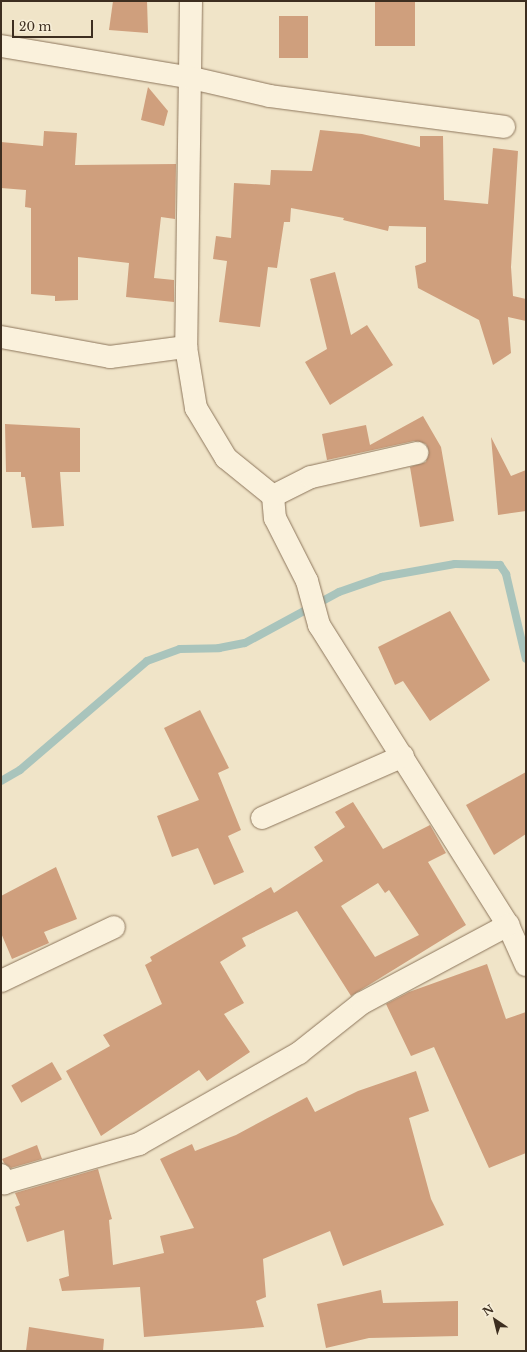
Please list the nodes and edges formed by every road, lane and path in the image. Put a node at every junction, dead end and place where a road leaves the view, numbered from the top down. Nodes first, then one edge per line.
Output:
1 (191, 1) edge
2 (1, 46) edge
3 (192, 78) junction
4 (504, 126) dead end
5 (1, 337) edge
6 (186, 347) junction
7 (417, 453) dead end
8 (273, 496) junction
9 (404, 756) junction
10 (262, 818) dead end
11 (508, 925) junction
12 (114, 927) dead end
13 (526, 965) edge
14 (1, 981) edge
15 (1, 1175) edge

1 - 3 street
2 - 3 street
3 - 4 street
3 - 6 street
5 - 6 street
6 - 8 street
7 - 8 street
8 - 9 street
9 - 10 street
9 - 11 street
11 - 13 street
11 - 15 street
12 - 14 street

